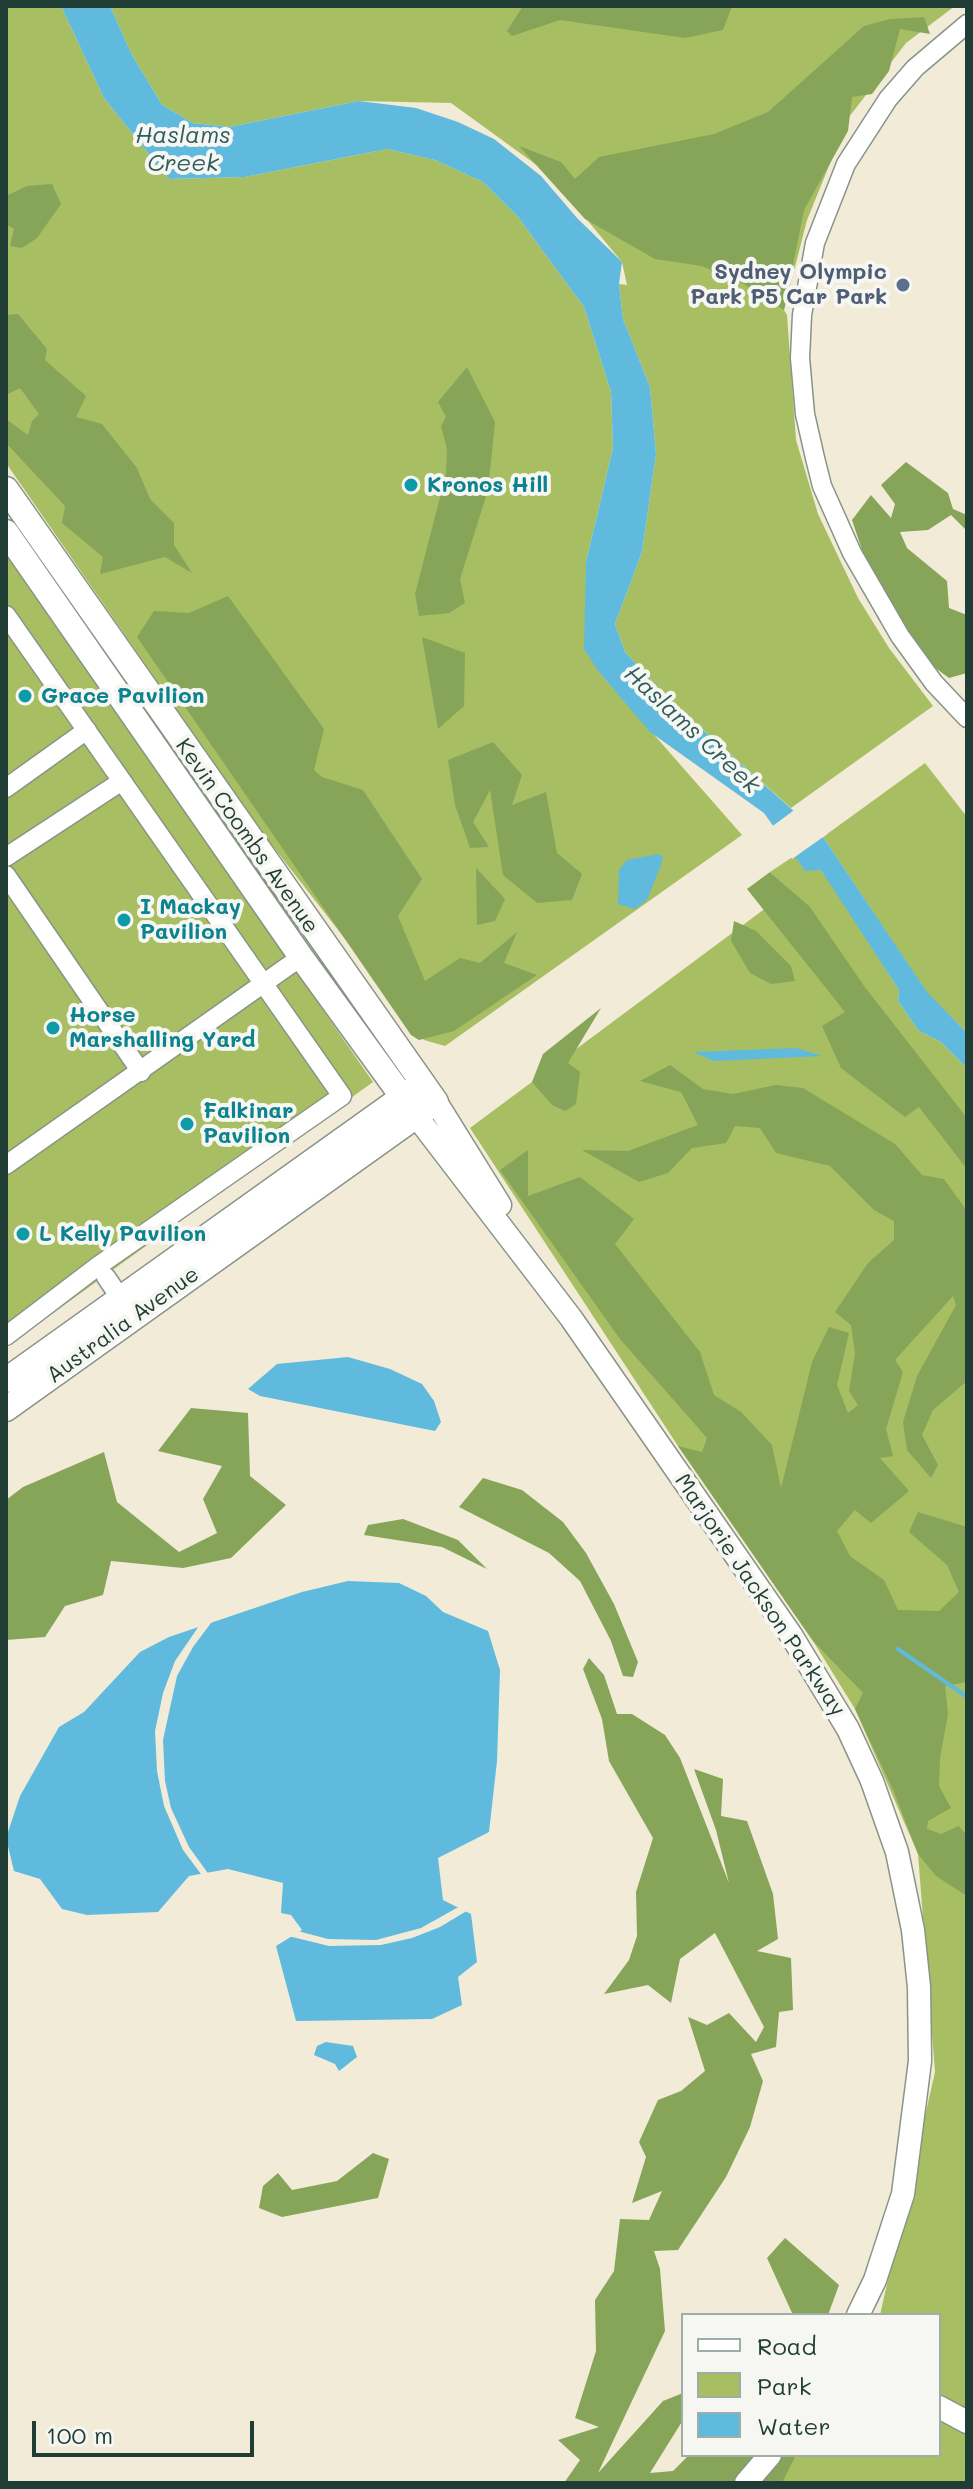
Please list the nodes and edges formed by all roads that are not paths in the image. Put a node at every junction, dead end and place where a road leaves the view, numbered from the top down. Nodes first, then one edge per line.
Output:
1 (967, 24) edge
2 (6, 489) edge
3 (6, 532) edge
4 (6, 615) edge
5 (967, 718) edge
6 (87, 730) junction
7 (122, 781) junction
8 (6, 788) edge
9 (6, 857) edge
10 (6, 875) edge
11 (320, 941) junction
12 (301, 957) junction
13 (264, 985) junction
14 (141, 1072) junction
15 (420, 1100) junction
16 (6, 1165) edge
17 (102, 1272) junction
18 (126, 1307) junction
19 (6, 1336) edge
20 (6, 1380) edge
21 (6, 1409) edge
22 (859, 2313) edge
23 (941, 2408) edge
24 (967, 2422) edge
25 (768, 2457) edge
26 (746, 2483) edge

1 - 5 street
2 - 11 main road, Kevin Coombs Avenue
3 - 12 main road, Kevin Coombs Avenue
4 - 6 street
6 - 7 street
6 - 8 street
7 - 9 street
7 - 13 street
10 - 14 street
11 - 12 main road
11 - 15 main road, Kevin Coombs Avenue
12 - 13 street
12 - 15 main road, Kevin Coombs Avenue
13 - 14 street
13 - 17 street
14 - 16 street
15 - 18 main road, Australia Avenue
15 - 22 street, Marjorie Jackson Parkway
17 - 18 street
17 - 19 street
18 - 20 main road, Australia Avenue
18 - 21 main road, Australia Avenue
23 - 24 street
25 - 26 street

